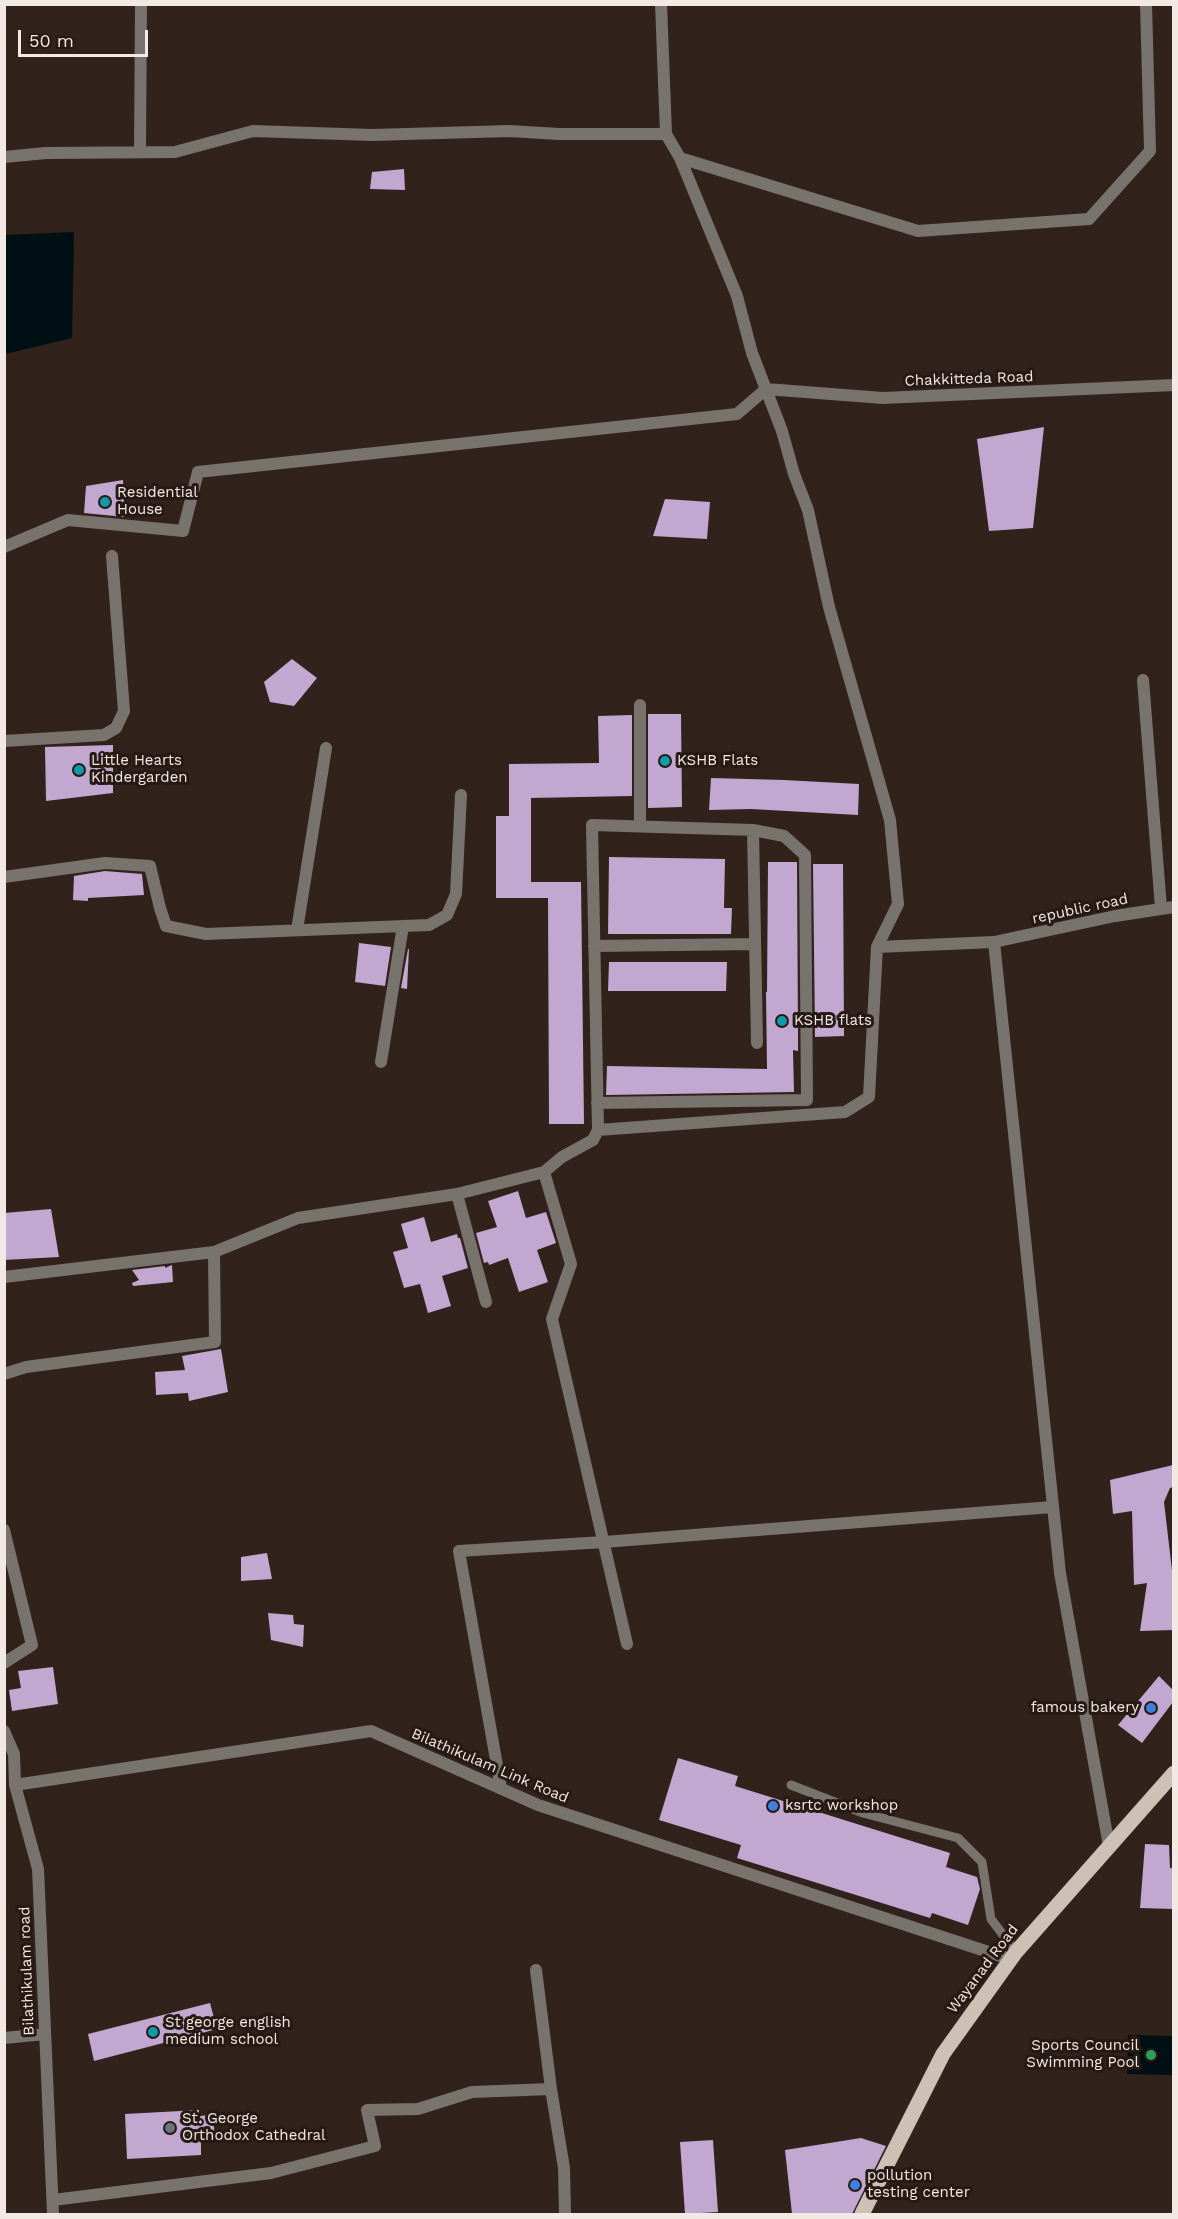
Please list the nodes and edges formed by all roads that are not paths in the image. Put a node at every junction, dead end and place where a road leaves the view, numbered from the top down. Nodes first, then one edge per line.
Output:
1 (141, 4) edge
2 (661, 4) edge
3 (1146, 4) edge
4 (666, 134) junction
5 (140, 151) junction
6 (4, 157) edge
7 (680, 158) junction
8 (1173, 386) edge
9 (766, 389) junction
10 (4, 546) edge
11 (112, 555) dead end
12 (1143, 680) dead end
13 (640, 705) dead end
14 (4, 741) edge
15 (326, 748) dead end
16 (461, 795) dead end
17 (640, 826) junction
18 (753, 830) junction
19 (4, 877) edge
20 (1167, 908) edge
21 (403, 926) junction
22 (297, 930) junction
23 (994, 942) junction
24 (755, 944) junction
25 (594, 946) junction
26 (877, 946) junction
27 (757, 1043) dead end
28 (381, 1062) dead end
29 (597, 1103) junction
30 (598, 1130) junction
31 (544, 1172) junction
32 (457, 1194) junction
33 (214, 1252) junction
34 (4, 1277) edge
35 (486, 1302) dead end
36 (4, 1374) edge
37 (1052, 1507) junction
38 (4, 1530) edge
39 (604, 1542) junction
40 (627, 1644) dead end
41 (4, 1663) edge
42 (4, 1731) edge
43 (1173, 1773) edge
44 (15, 1785) junction
45 (791, 1785) dead end
46 (501, 1788) junction
47 (1109, 1846) junction
48 (1013, 1955) junction
49 (536, 1970) dead end
50 (45, 2034) junction
51 (4, 2038) edge
52 (551, 2089) junction
53 (53, 2200) junction
54 (53, 2214) edge
55 (565, 2214) edge
56 (862, 2214) edge

1 - 5 street
2 - 4 street
3 - 7 street
4 - 5 street
4 - 7 street
5 - 6 street
7 - 9 street
8 - 9 street, Chakkitteda Road
9 - 10 street
9 - 26 street
11 - 14 street
12 - 20 street
13 - 17 street
15 - 22 street
16 - 21 street
17 - 18 street
17 - 25 street
18 - 24 street
18 - 29 street
19 - 22 street
20 - 23 street, republic road
21 - 22 street
21 - 28 street
23 - 26 street, republic road
23 - 37 street
24 - 25 street
24 - 27 street
25 - 29 street
26 - 30 street
29 - 30 street
30 - 31 street
31 - 32 street
31 - 39 street
32 - 33 street
32 - 35 street
33 - 34 street
33 - 36 street
37 - 39 street
37 - 47 street
38 - 41 street
39 - 40 street
39 - 46 street
42 - 44 street, Bilathikulam road
43 - 47 main road, Wayanad Road
44 - 46 street, Bilathikulam Link Road
44 - 50 street, Bilathikulam road
45 - 48 lane
46 - 48 street, Bilathikulam Link Road
47 - 48 main road, Wayanad Road
48 - 56 main road, Wayanad Road
49 - 52 street
50 - 51 street
50 - 53 street, Bilathikulam road
52 - 53 street
52 - 55 street
53 - 54 street, Bilathikulam road

